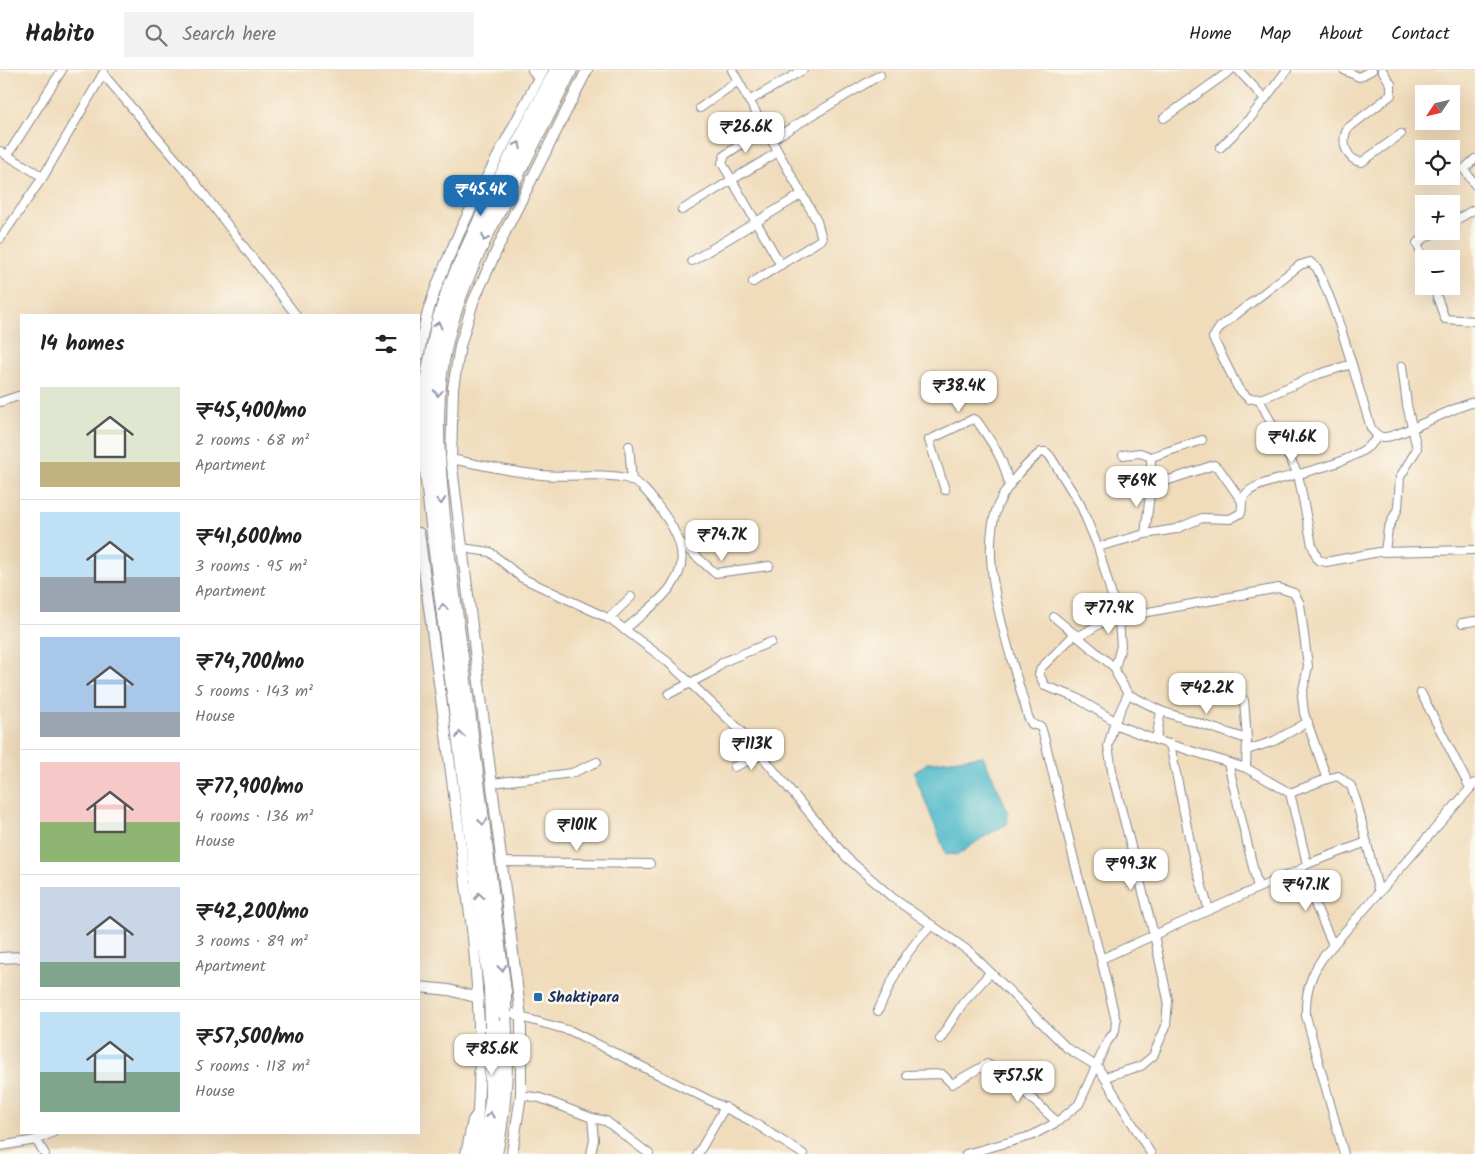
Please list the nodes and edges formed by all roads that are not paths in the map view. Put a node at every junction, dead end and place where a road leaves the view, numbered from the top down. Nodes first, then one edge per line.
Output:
1 (62, 70) edge
2 (557, 70) edge
3 (570, 70) edge
4 (587, 70) edge
5 (732, 70) edge
6 (802, 70) edge
7 (1231, 70) edge
8 (1238, 70) edge
9 (1288, 70) edge
10 (1344, 70) edge
11 (1372, 70) edge
12 (1382, 70) edge
13 (104, 72) edge
14 (538, 73) edge
15 (880, 75) dead end
16 (738, 81) junction
17 (1265, 99) junction
18 (749, 101) junction
19 (700, 108) dead end
20 (1164, 118) dead end
21 (764, 128) junction
22 (1401, 134) dead end
23 (772, 140) junction
24 (1220, 148) dead end
25 (778, 152) junction
26 (4, 154) edge
27 (1475, 159) edge
28 (43, 177) junction
29 (731, 181) junction
30 (1475, 186) edge
31 (802, 194) junction
32 (1475, 209) edge
33 (682, 210) dead end
34 (1460, 218) edge
35 (757, 222) junction
36 (0, 239) edge
37 (1421, 240) edge
38 (1419, 250) edge
39 (692, 261) dead end
40 (781, 265) junction
41 (753, 282) dead end
42 (1436, 295) edge
43 (295, 314) edge
44 (1475, 321) edge
45 (420, 350) edge
46 (1352, 364) junction
47 (1402, 366) dead end
48 (20, 395) edge
49 (1258, 399) junction
50 (0, 401) edge
51 (1475, 402) edge
52 (1411, 427) junction
53 (1378, 436) junction
54 (1202, 440) dead end
55 (629, 446) dead end
56 (1123, 455) dead end
57 (1151, 457) junction
58 (451, 459) junction
59 (1298, 474) junction
60 (632, 481) junction
61 (1009, 486) junction
62 (1151, 486) junction
63 (945, 490) dead end
64 (1241, 500) junction
65 (1146, 534) junction
66 (420, 540) edge
67 (680, 542) junction
68 (462, 548) junction
69 (1098, 548) junction
70 (1475, 550) edge
71 (1385, 552) junction
72 (768, 566) dead end
73 (632, 597) dead end
74 (1054, 617) dead end
75 (1118, 618) junction
76 (608, 619) junction
77 (1475, 621) edge
78 (1462, 623) dead end
79 (624, 630) junction
80 (1076, 636) junction
81 (771, 642) dead end
82 (455, 654) junction
83 (1115, 668) junction
84 (691, 684) junction
85 (1421, 693) dead end
86 (668, 694) dead end
87 (1128, 694) junction
88 (1244, 700) dead end
89 (1161, 711) junction
90 (1115, 722) junction
91 (1308, 722) junction
92 (1247, 739) junction
93 (1156, 740) junction
94 (1170, 744) junction
95 (1247, 750) junction
96 (761, 755) junction
97 (597, 762) dead end
98 (1228, 763) junction
99 (734, 767) dead end
100 (1246, 768) junction
101 (1327, 779) junction
102 (493, 783) junction
103 (1472, 786) edge
104 (1290, 793) junction
105 (1367, 842) junction
106 (503, 862) junction
107 (650, 864) dead end
108 (1307, 864) junction
109 (1300, 870) junction
110 (1258, 888) junction
111 (1379, 892) junction
112 (1209, 910) junction
113 (932, 925) junction
114 (1154, 935) junction
115 (1333, 945) junction
116 (20, 957) edge
117 (0, 958) edge
118 (1101, 959) junction
119 (990, 973) junction
120 (420, 987) edge
121 (479, 998) junction
122 (878, 1011) dead end
123 (521, 1017) junction
124 (940, 1039) dead end
125 (1098, 1067) junction
126 (907, 1075) dead end
127 (1105, 1077) junction
128 (521, 1095) junction
129 (725, 1107) junction
130 (478, 1111) junction
131 (592, 1118) junction
132 (1057, 1122) junction
133 (50, 1134) edge
134 (36, 1140) junction
135 (0, 1146) edge
136 (45, 1154) edge
137 (465, 1154) edge
138 (474, 1154) edge
139 (484, 1154) edge
140 (496, 1154) edge
141 (512, 1154) edge
142 (591, 1154) edge
143 (649, 1154) edge
144 (698, 1154) edge
145 (803, 1154) edge
146 (966, 1154) edge
147 (1151, 1154) edge
148 (1344, 1154) edge

1 - 26 street
82 -> 2 highway
3 -> 82 highway
4 - 58 main road
5 - 16 street
6 - 18 street
7 - 20 street
8 - 17 street
9 - 17 street
10 - 11 street
12 - 22 street
13 - 28 street
13 - 43 street
14 - 45 main road
15 - 23 street
16 - 18 street
16 - 19 street
17 - 24 street
18 - 21 street
21 - 23 street
21 - 29 street
23 - 25 street
25 - 29 street
25 - 31 street
26 - 28 street
27 - 30 street
28 - 36 street
29 - 33 street
29 - 35 street
31 - 35 street
31 - 40 street
32 - 34 street
35 - 39 street
35 - 40 street
37 - 38 street
40 - 41 street
42 - 44 street
46 - 49 street
46 - 49 street
46 - 53 street
47 - 52 street
48 - 50 street
49 - 59 street
51 - 52 street
52 - 53 street
52 - 71 street
53 - 59 street
54 - 57 street
55 - 60 street
56 - 57 street
57 - 62 street
58 - 60 street
58 - 68 main road
59 - 64 street
59 - 71 street
60 - 67 street
61 - 63 street
61 - 69 street
61 - 118 street
62 - 64 street
62 - 65 street
64 - 65 street
65 - 69 street
66 - 121 main road
67 - 72 street
67 - 79 street
68 - 76 street
68 - 102 main road
69 - 75 street
70 - 71 street
73 - 76 street
74 - 80 street
75 - 80 street
75 - 83 street
75 - 91 street
76 - 79 street
77 - 78 street
79 - 84 street
80 - 83 street
80 - 90 street
81 - 84 street
139 -> 82 highway, bridge
82 -> 140 highway, bridge
83 - 87 street
84 - 86 street
84 - 96 street
85 - 103 street
87 - 89 street
87 - 90 street
88 - 92 street
89 - 92 street
89 - 93 street
90 - 93 street
90 - 114 street
91 - 95 street
91 - 101 street
92 - 95 street
93 - 94 street
94 - 98 street
94 - 112 street
95 - 100 street
96 - 99 street
96 - 113 street
97 - 102 street
98 - 100 street
98 - 110 street
100 - 104 street
101 - 104 street
101 - 105 street
102 - 106 main road
103 - 111 street
104 - 108 street
105 - 108 street
105 - 111 street
106 - 107 street
106 - 123 main road
108 - 109 street
109 - 110 street
109 - 115 street
110 - 112 street
111 - 115 street
112 - 114 street
113 - 119 street
113 - 122 street
114 - 118 street
114 - 127 street
115 - 148 street
116 - 117 main road
118 - 125 street
119 - 124 street
119 - 125 street
120 - 121 main road
121 - 123 street
121 - 130 main road
123 - 128 main road
123 - 129 street
125 - 127 street
125 - 132 street
126 - 132 street
127 - 147 street
128 - 131 street
128 - 141 main road
129 - 144 street
129 - 145 street
130 - 137 street
130 - 138 main road
131 - 142 street
131 - 143 street
132 - 146 street
133 - 134 street
134 - 135 street
134 - 136 street

